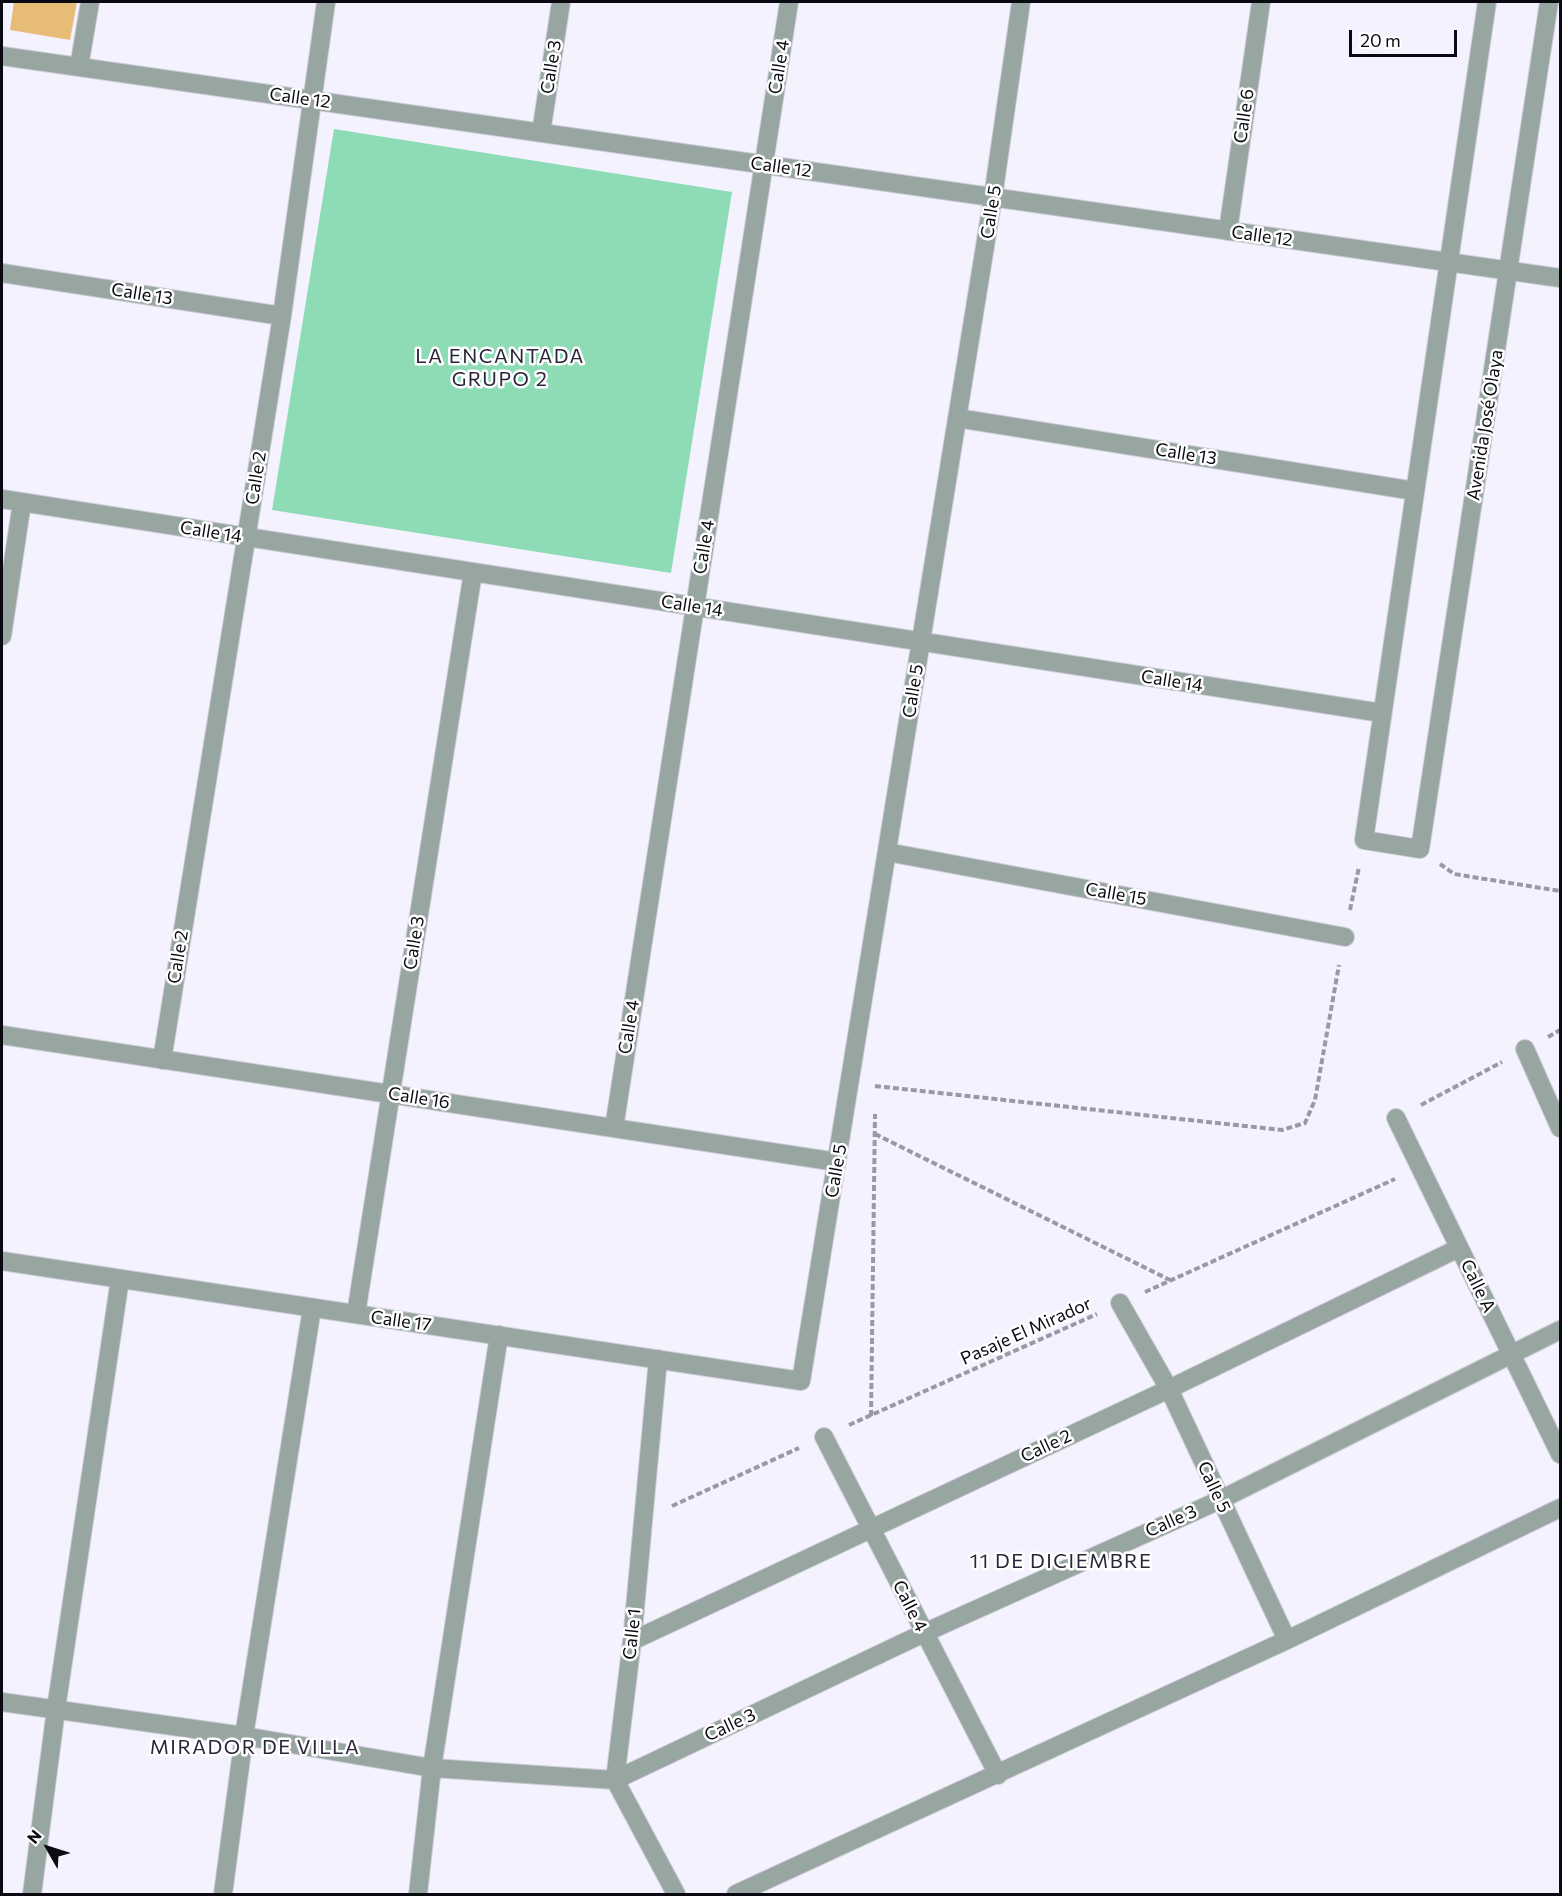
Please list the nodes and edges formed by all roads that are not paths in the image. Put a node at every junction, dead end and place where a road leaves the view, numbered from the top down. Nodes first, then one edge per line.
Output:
1 (90, 2) edge
2 (326, 2) edge
3 (561, 2) edge
4 (789, 2) edge
5 (1021, 2) edge
6 (1261, 2) edge
7 (1487, 2) edge
8 (1549, 2) edge
9 (2, 56) edge
10 (79, 67) junction
11 (313, 100) junction
12 (542, 133) junction
13 (763, 165) junction
14 (993, 197) junction
15 (1228, 231) junction
16 (1450, 263) junction
17 (1509, 271) junction
18 (2, 273) edge
19 (1560, 278) edge
20 (282, 316) junction
21 (957, 418) junction
22 (1415, 491) junction
23 (2, 499) edge
24 (22, 502) junction
25 (246, 537) junction
26 (473, 572) junction
27 (695, 607) junction
28 (2, 636) edge
29 (921, 642) junction
30 (1382, 713) junction
31 (887, 852) junction
32 (1344, 937) road end
33 (2, 1035) edge
34 (1525, 1049) road end
35 (162, 1060) junction
36 (391, 1094) junction
37 (1396, 1118) road end
38 (614, 1128) junction
39 (1560, 1128) edge
40 (837, 1162) junction
41 (1460, 1248) junction
42 (2, 1261) edge
43 (120, 1279) junction
44 (1120, 1303) road end
45 (312, 1308) junction
46 (356, 1314) junction
47 (1560, 1329) edge
48 (499, 1335) junction
49 (1511, 1353) junction
50 (658, 1359) junction
51 (801, 1381) joint
52 (1169, 1389) junction
53 (824, 1437) road end
54 (1560, 1454) edge
55 (1220, 1500) junction
56 (1560, 1508) edge
57 (870, 1528) junction
58 (924, 1634) junction
59 (1287, 1640) junction
60 (632, 1641) junction
61 (2, 1702) edge
62 (56, 1709) junction
63 (244, 1736) junction
64 (432, 1768) junction
65 (998, 1775) junction
66 (615, 1780) junction
67 (32, 1894) edge
68 (223, 1894) edge
69 (418, 1894) edge
70 (676, 1894) edge
71 (736, 1894) edge

1 - 10 street
2 - 11 street, Calle 2
3 - 12 street, Calle 3
4 - 13 street, Calle 4
5 - 14 street, Calle 5
6 - 15 street, Calle 6
7 - 16 street
8 - 17 street, Avenida José Olaya
9 - 10 street, Calle 12
10 - 11 street, Calle 12
11 - 12 street, Calle 12
11 - 20 street, Calle 2
12 - 13 street, Calle 12
13 - 14 street, Calle 12
13 - 27 street, Calle 4
14 - 15 street, Calle 12
14 - 21 street, Calle 5
15 - 16 street, Calle 12
16 - 17 street, Calle 12
16 - 22 street
17 - 19 street, Calle 12
17 - 30 street, Avenida José Olaya
18 - 20 street, Calle 13
20 - 25 street, Calle 2
21 - 22 street, Calle 13
21 - 29 street, Calle 5
22 - 30 street
23 - 24 street, Calle 14
24 - 25 street, Calle 14
24 - 28 street
25 - 26 street, Calle 14
25 - 35 street, Calle 2
26 - 27 street, Calle 14
26 - 36 street, Calle 3
27 - 29 street, Calle 14
27 - 38 street, Calle 4
29 - 30 street, Calle 14
29 - 31 street, Calle 5
31 - 32 street, Calle 15
31 - 40 street, Calle 5
33 - 35 street, Calle 16
34 - 39 street
35 - 36 street, Calle 16
36 - 38 street, Calle 16
36 - 46 street, Calle 3
37 - 41 street, Calle A
38 - 40 street, Calle 16
40 - 51 street, Calle 5
41 - 49 street, Calle A
41 - 52 street, Calle 2
42 - 43 street, Calle 17
43 - 45 street, Calle 17
43 - 62 street
44 - 52 street, Calle 5
45 - 46 street, Calle 17
45 - 63 street
46 - 48 street, Calle 17
47 - 49 street, Calle 3
48 - 50 street, Calle 17
48 - 64 street
49 - 54 street, Calle A
49 - 55 street, Calle 3
50 - 51 street, Calle 17
50 - 60 street, Calle 1
52 - 55 street, Calle 5
52 - 57 street, Calle 2
53 - 57 street, Calle 4
55 - 58 street, Calle 3
55 - 59 street, Calle 5
56 - 59 street
57 - 58 street, Calle 4
57 - 60 street, Calle 2
58 - 65 street, Calle 4
58 - 66 street, Calle 3
59 - 65 street
60 - 66 street, Calle 1
61 - 62 street
62 - 63 street
62 - 67 street
63 - 64 street
63 - 68 street
64 - 66 street
64 - 69 street
65 - 71 street
66 - 70 street

